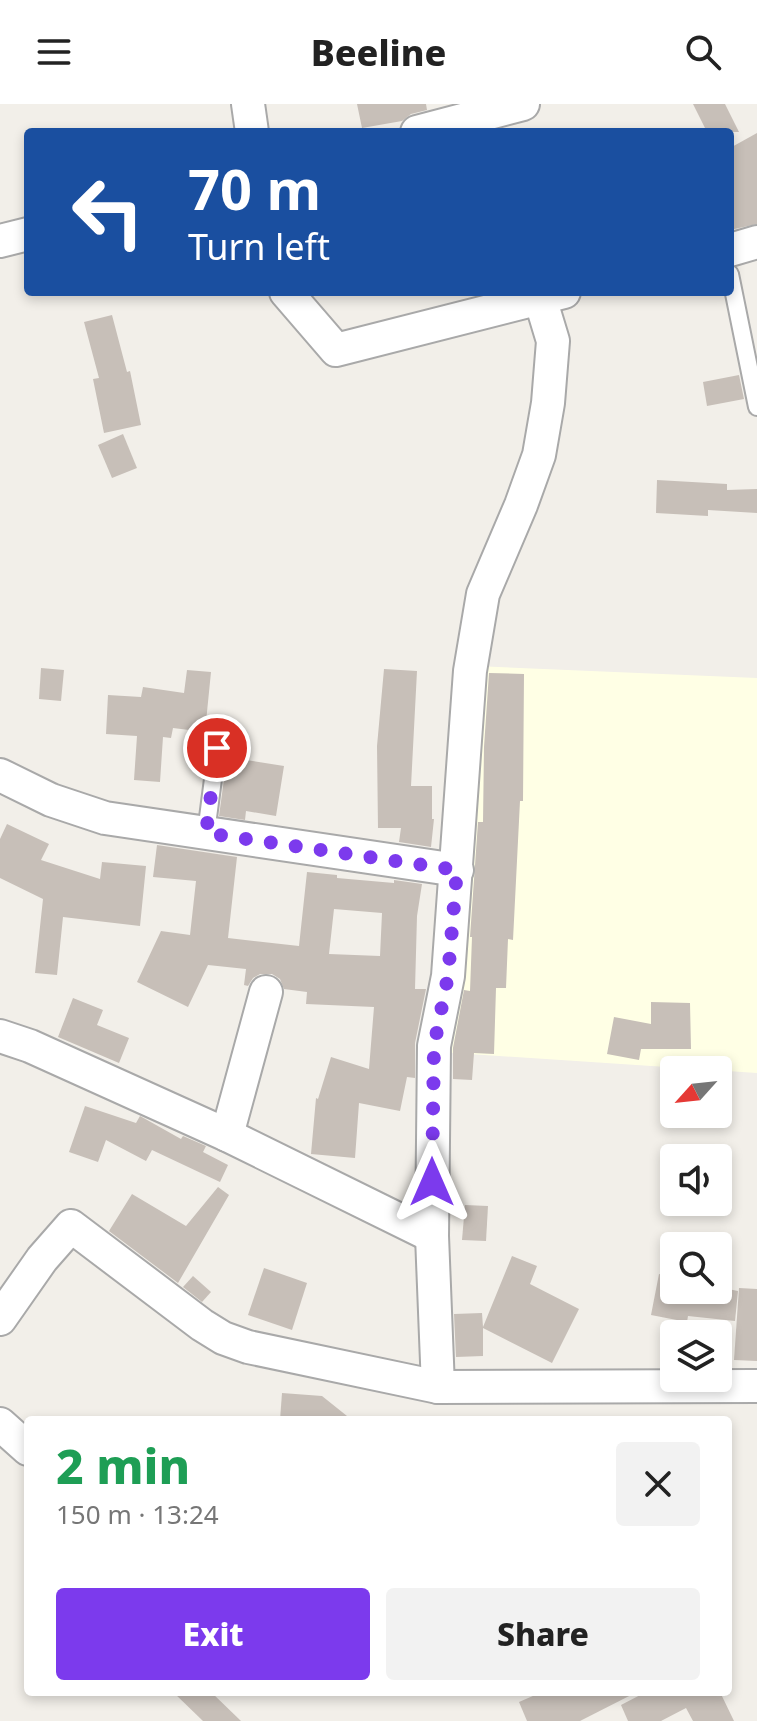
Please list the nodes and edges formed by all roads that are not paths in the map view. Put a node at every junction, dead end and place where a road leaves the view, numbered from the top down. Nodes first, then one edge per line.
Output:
1 (248, 104) edge
2 (523, 104) edge
3 (251, 128) edge
4 (432, 128) edge
5 (24, 235) edge
6 (0, 241) edge
7 (757, 242) edge
8 (734, 249) edge
9 (734, 294) edge
10 (289, 296) edge
11 (548, 296) edge
12 (552, 296) edge
13 (757, 407) edge
14 (217, 748) dead end
15 (0, 775) edge
16 (206, 833) junction
17 (457, 870) junction
18 (266, 992) dead end
19 (0, 1036) edge
20 (227, 1135) junction
21 (432, 1236) junction
22 (0, 1319) edge
23 (757, 1386) edge
24 (438, 1387) junction
25 (0, 1424) edge
26 (24, 1445) edge

1 - 3 street
2 - 4 street
5 - 6 street
7 - 8 street
9 - 13 lane
10 - 11 street
12 - 17 street
14 - 16 lane
15 - 16 street
16 - 17 street
17 - 21 street
18 - 20 street
19 - 20 street
20 - 21 street
21 - 24 street
22 - 24 street
23 - 24 street
25 - 26 street

